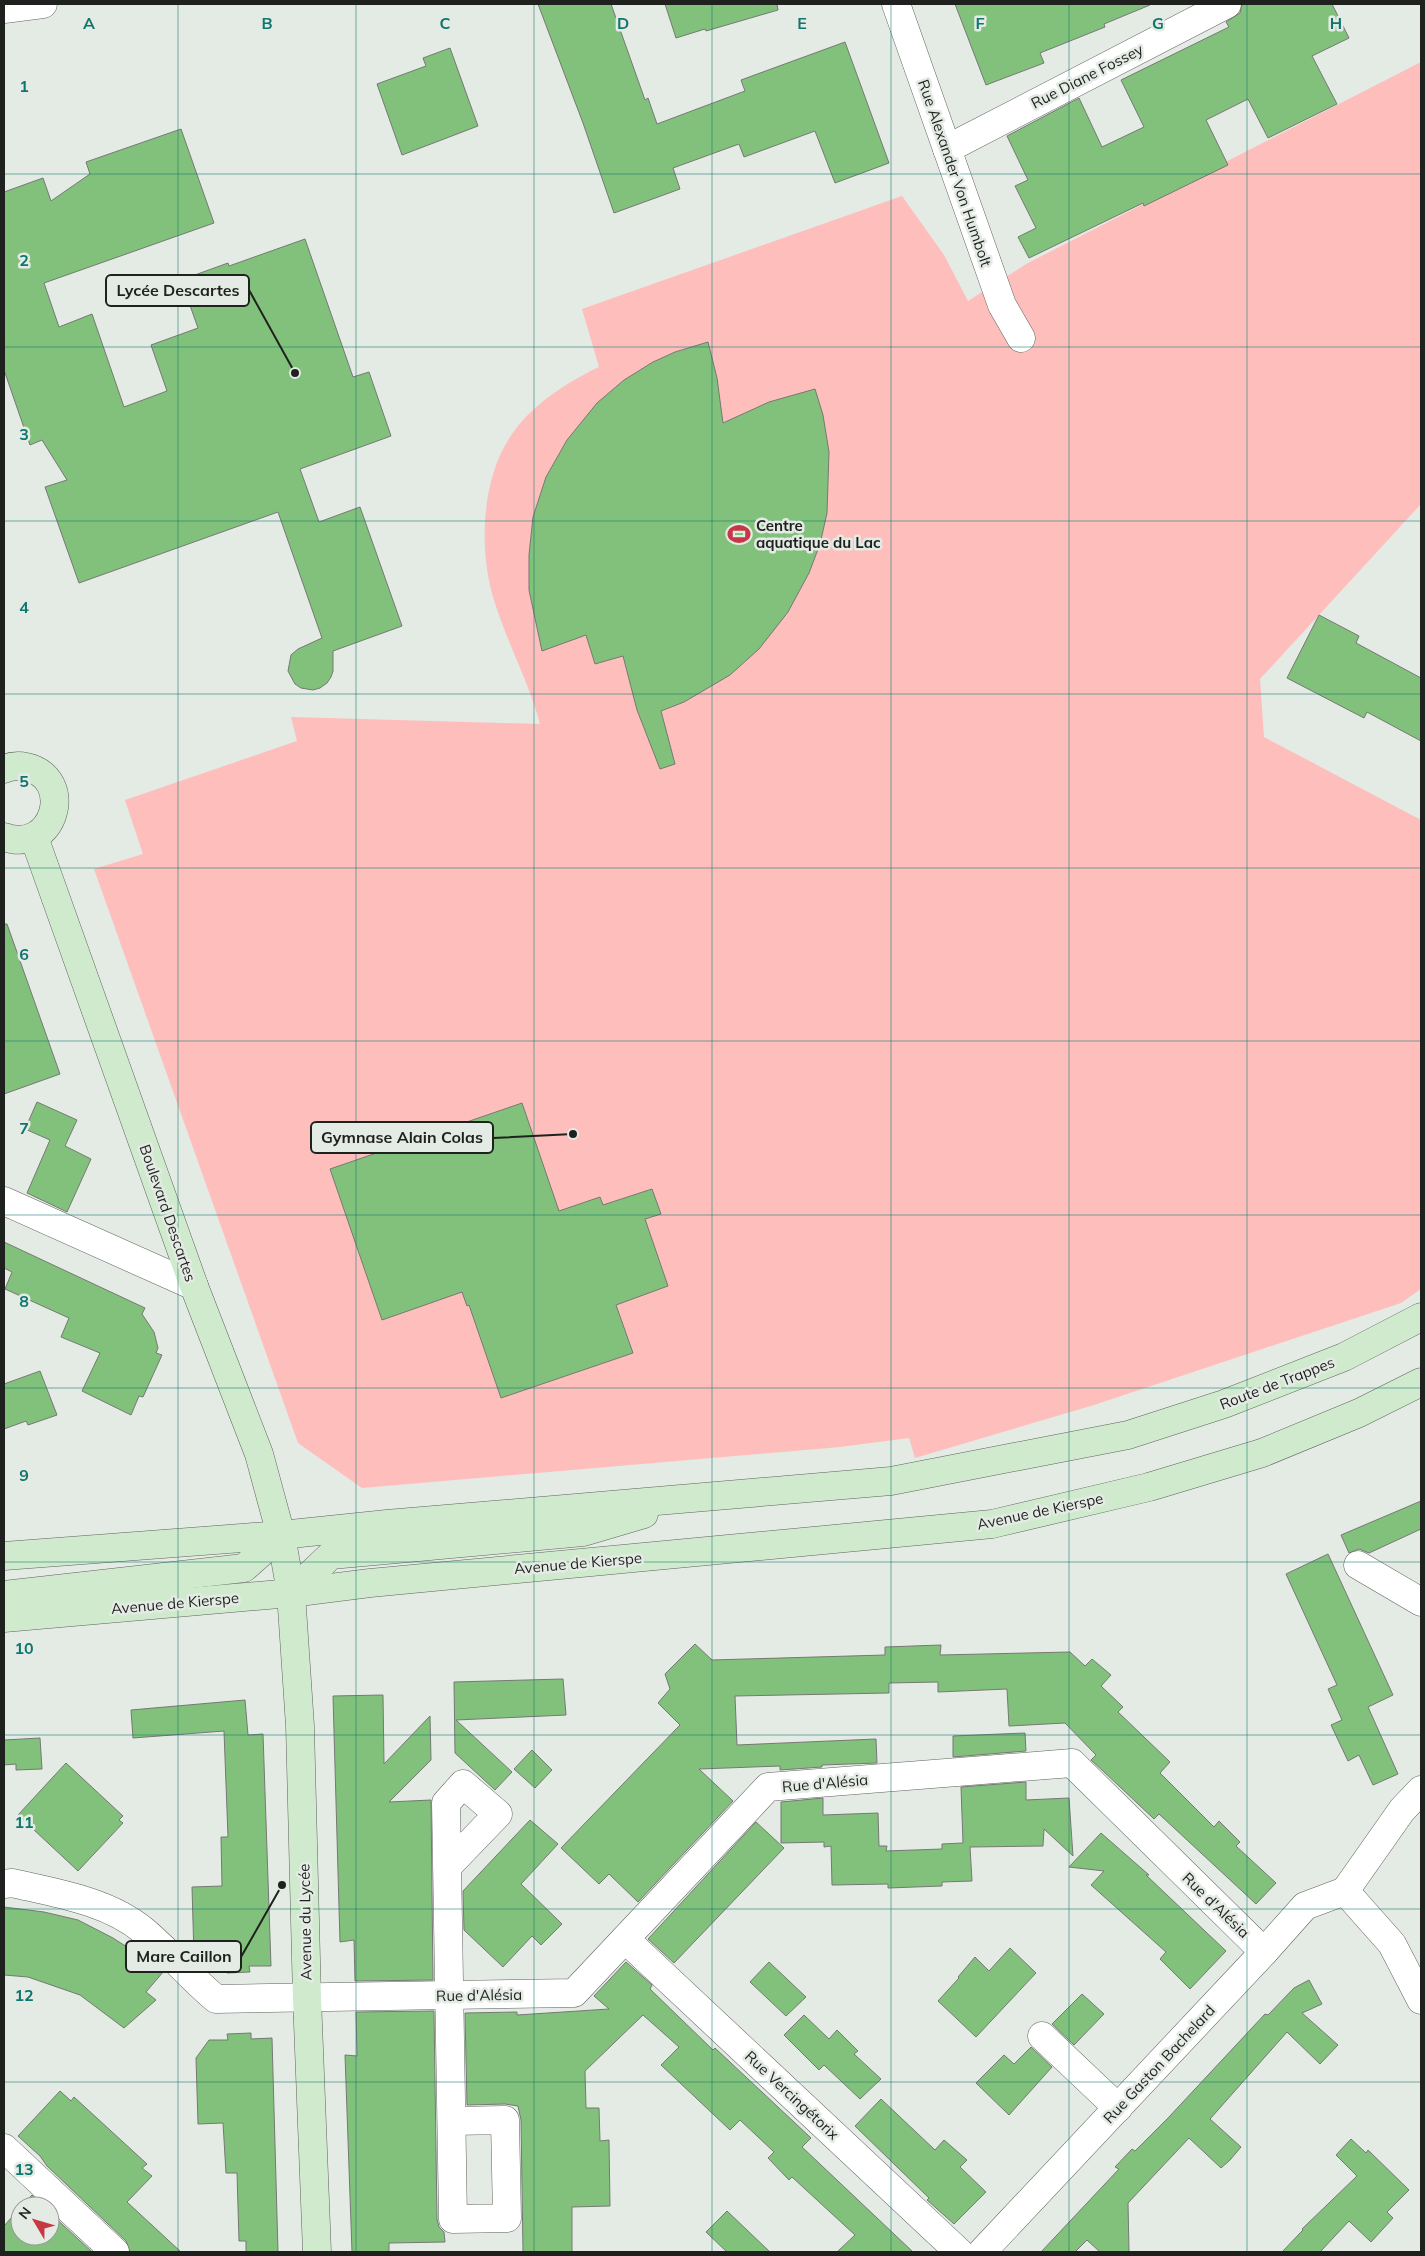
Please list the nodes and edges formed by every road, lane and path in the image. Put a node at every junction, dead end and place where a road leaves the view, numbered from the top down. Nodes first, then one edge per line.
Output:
1 (44, 4) edge
2 (896, 4) edge
3 (1227, 4) edge
4 (4, 9) edge
5 (947, 149) junction
6 (1021, 338) dead end
7 (6, 762) edge
8 (4, 836) edge
9 (34, 837) junction
10 (4, 1201) edge
11 (194, 1286) junction
12 (1421, 1317) edge
13 (1421, 1382) edge
14 (696, 1498) junction
15 (280, 1535) junction
16 (4, 1556) edge
17 (1358, 1565) dead end
18 (291, 1593) junction
19 (4, 1595) edge
20 (1421, 1602) edge
21 (4, 1618) edge
22 (1421, 1790) edge
23 (447, 1867) dead end
24 (4, 1884) edge
25 (1345, 1891) junction
26 (625, 1939) junction
27 (1264, 1952) junction
28 (450, 1995) junction
29 (306, 1998) junction
30 (1421, 2000) edge
31 (1042, 2036) dead end
32 (1118, 2108) junction
33 (452, 2121) dead end
34 (4, 2148) edge
35 (115, 2252) edge
36 (317, 2252) edge
37 (959, 2252) edge
38 (982, 2252) edge

1 - 4 street
2 - 5 street, Rue Alexander Von Humbolt
3 - 5 street, Rue Diane Fossey
5 - 6 street, Rue Alexander Von Humbolt
7 - 9 main road
8 - 9 main road
9 - 11 main road, Boulevard Descartes
10 - 11 street
11 - 15 main road, Boulevard Descartes
12 - 14 main road, Route de Trappes
13 - 18 main road, Avenue de Kierspe
14 - 15 main road
14 - 18 main road
15 - 16 main road
15 - 18 main road, Boulevard Descartes
15 - 19 main road
17 - 20 street
18 - 21 main road, Avenue de Kierspe
18 - 29 main road, Avenue du Lycée
22 - 25 street
23 - 28 street
24 - 29 street, Rue d'Alésia
25 - 27 street, Rue Gaston Bachelard
25 - 30 street
26 - 27 street, Rue d'Alésia
26 - 28 street, Rue d'Alésia
26 - 37 street, Rue Vercingétorix
27 - 32 street, Rue Gaston Bachelard
28 - 29 street, Rue d'Alésia
28 - 33 street
29 - 36 main road, Avenue du Lycée
31 - 32 street
32 - 38 street, Rue Gaston Bachelard
34 - 35 street

